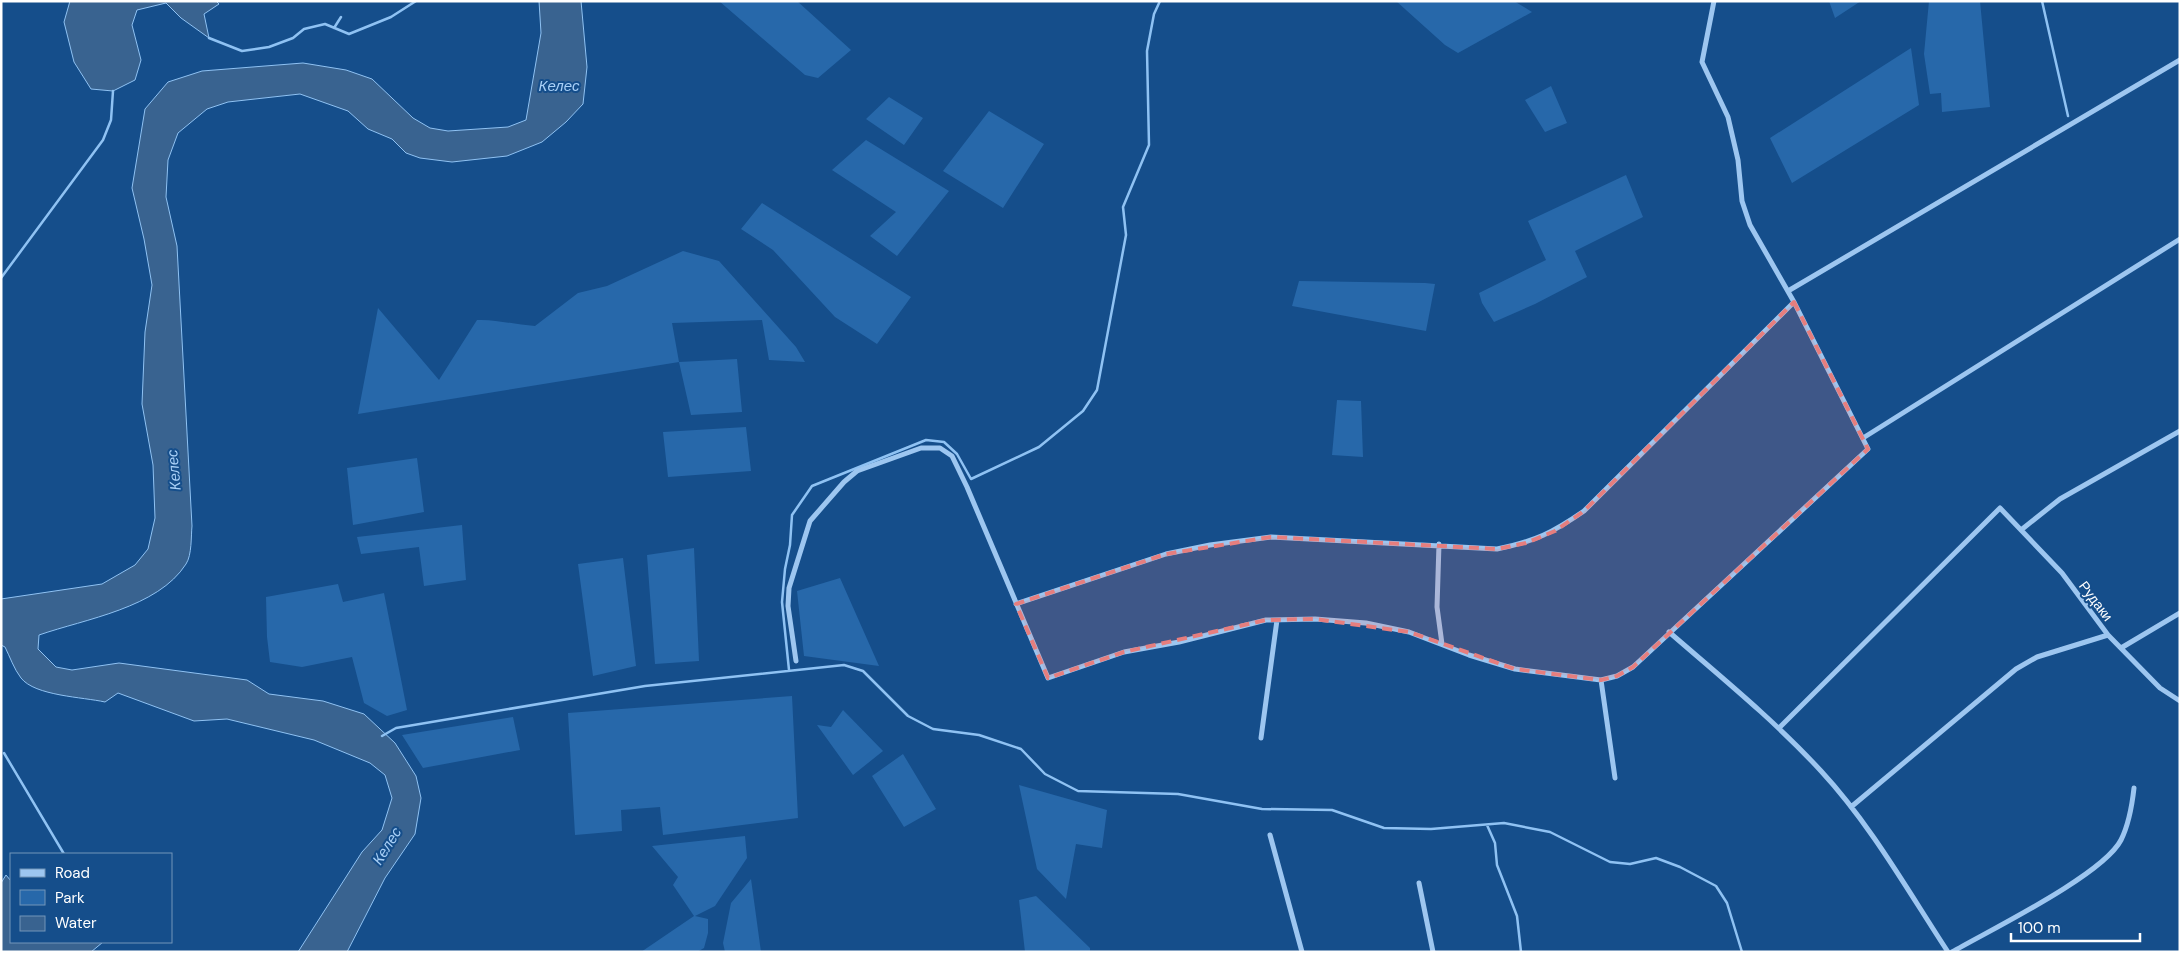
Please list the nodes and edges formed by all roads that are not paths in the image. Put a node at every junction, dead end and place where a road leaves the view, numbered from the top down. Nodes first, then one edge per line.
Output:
1 (1714, 1) edge
2 (2180, 60) edge
3 (2180, 239) edge
4 (1788, 291) junction
5 (1794, 302) junction
6 (2180, 431) edge
7 (1862, 438) junction
8 (2021, 530) junction
9 (1439, 544) junction
10 (1016, 604) junction
11 (2180, 613) edge
12 (1277, 620) junction
13 (1669, 632) junction
14 (2108, 635) junction
15 (1442, 644) junction
16 (2121, 648) junction
17 (796, 661) dead end
18 (1601, 680) junction
19 (2180, 701) edge
20 (1779, 728) junction
21 (1261, 738) dead end
22 (1615, 778) dead end
23 (2134, 788) dead end
24 (1851, 807) junction
25 (1270, 835) dead end
26 (1419, 883) dead end
27 (1302, 952) edge
28 (1433, 952) edge
29 (1948, 952) edge
30 (1952, 952) edge

1 - 4 street
2 - 4 street
3 - 7 street
4 - 5 street
5 - 7 street
5 - 9 street
6 - 8 street
7 - 13 street
8 - 14 street, Рудаки
8 - 20 street, Рудаки
9 - 10 street
9 - 15 street
10 - 12 street
10 - 17 street
11 - 16 street
12 - 15 street
12 - 21 street
13 - 18 street
13 - 20 street
14 - 16 street, Рудаки
14 - 24 street
15 - 18 street
16 - 19 street, Рудаки
18 - 22 street
20 - 24 street
23 - 30 street
24 - 29 street
25 - 27 street
26 - 28 street

